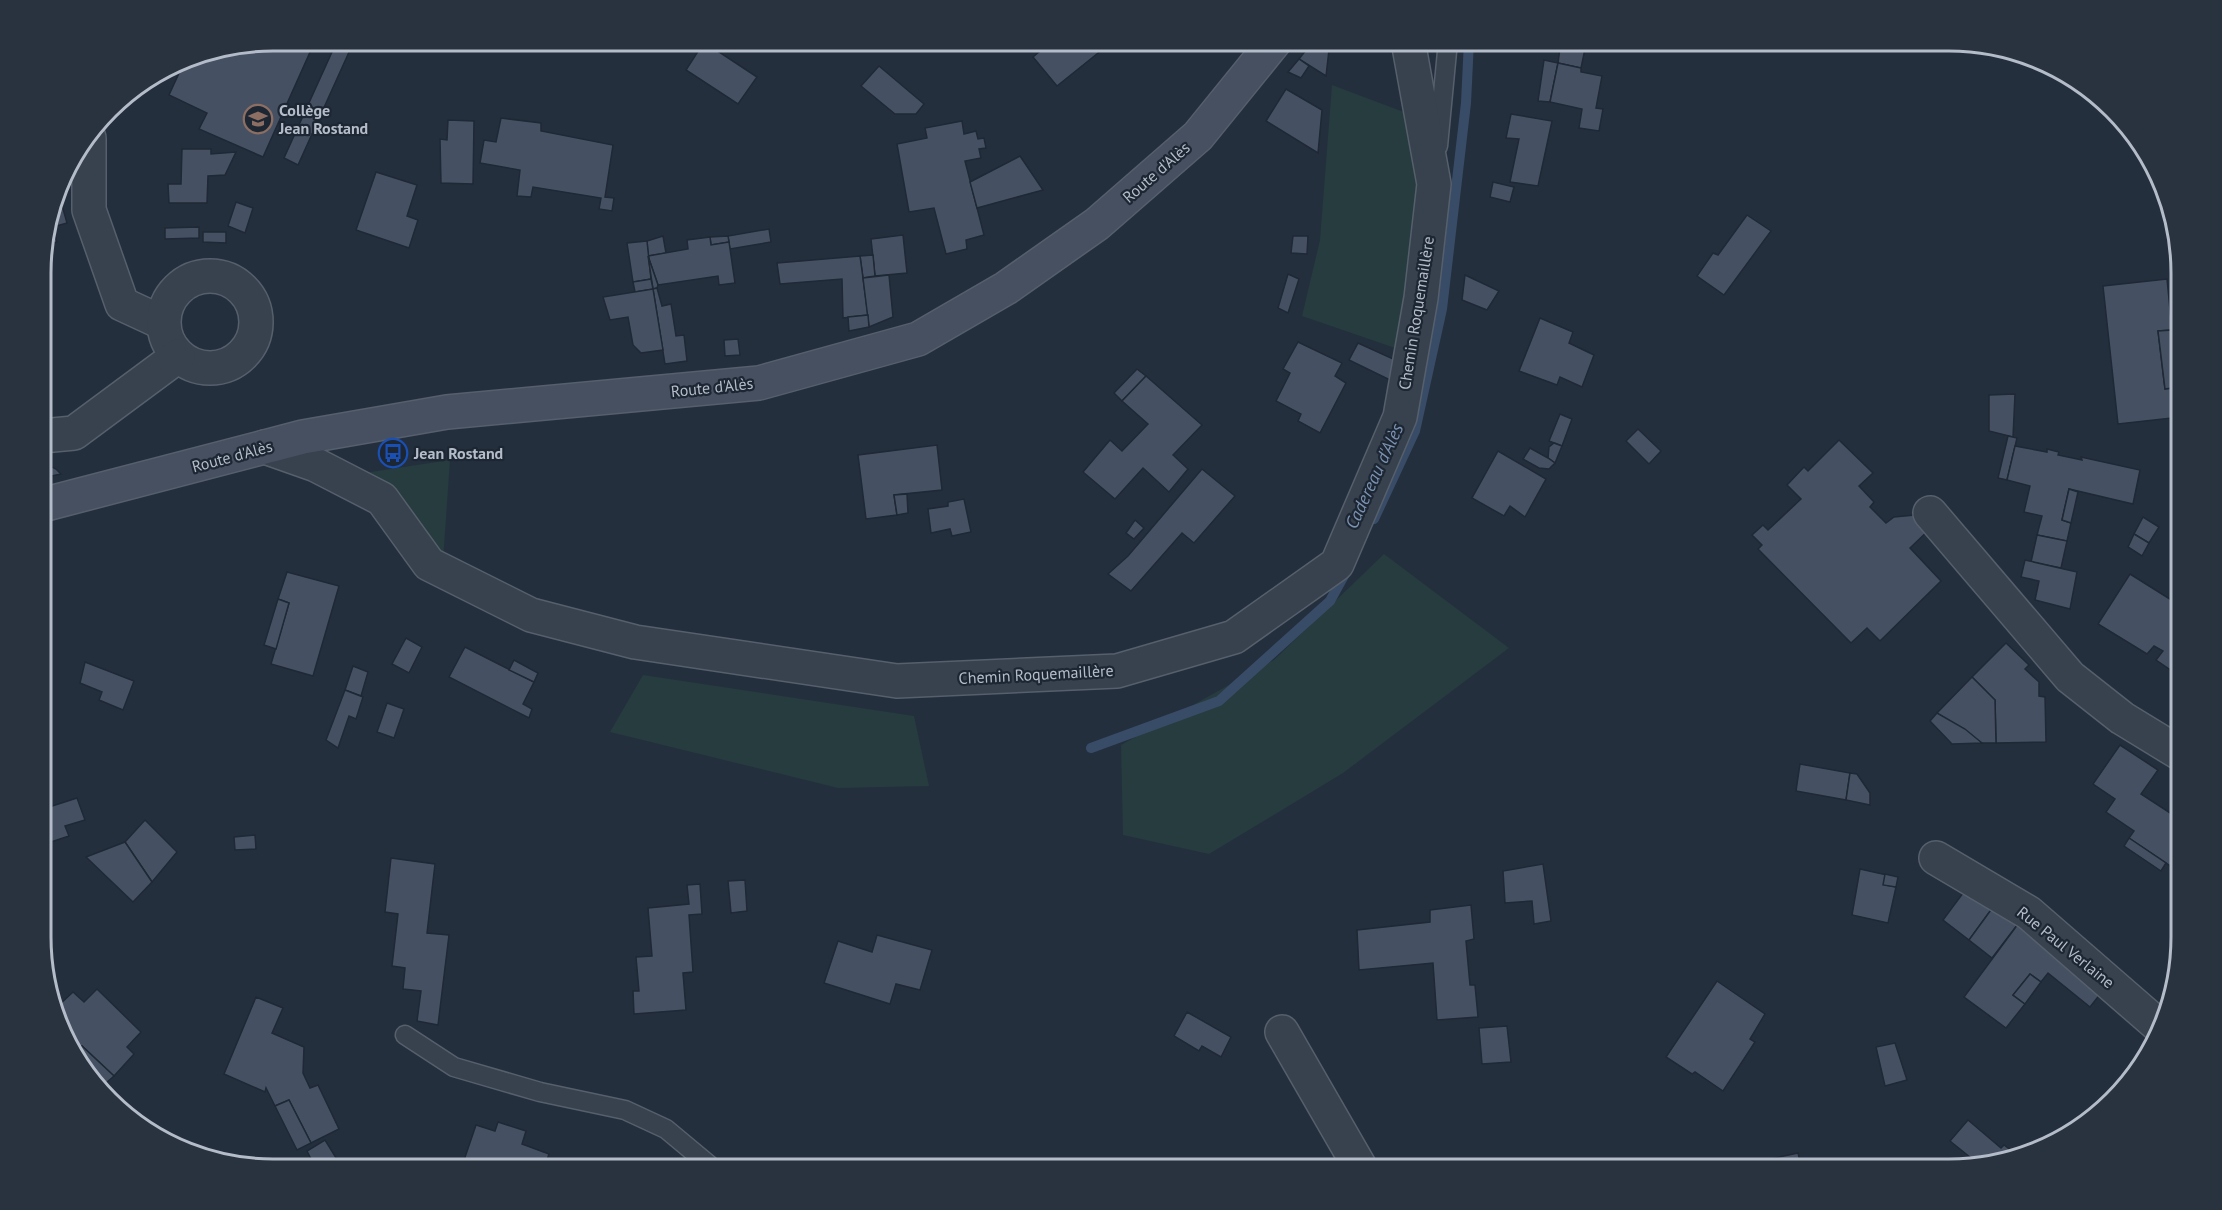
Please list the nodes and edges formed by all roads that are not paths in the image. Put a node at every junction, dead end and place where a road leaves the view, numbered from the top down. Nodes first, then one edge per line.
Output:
1 (1410, 51) edge
2 (1447, 51) edge
3 (1251, 55) edge
4 (89, 148) edge
5 (1434, 184) junction
6 (164, 323) junction
7 (178, 356) junction
8 (51, 434) edge
9 (265, 447) junction
10 (51, 503) edge
11 (1930, 513) dead end
12 (2171, 748) edge
13 (1936, 858) dead end
14 (2154, 1022) edge
15 (1282, 1032) dead end
16 (405, 1035) dead end
17 (702, 1159) edge
18 (1355, 1159) edge

1 - 5 street, Chemin Roquemaillère
2 - 5 lane
3 - 9 main road, Route d'Alès
4 - 6 street
5 - 9 street, Chemin Roquemaillère
6 - 7 street
6 - 7 street
7 - 8 street
9 - 10 main road, Route d'Alès
11 - 12 street
13 - 14 street, Rue Paul Verlaine
15 - 18 street
16 - 17 lane

